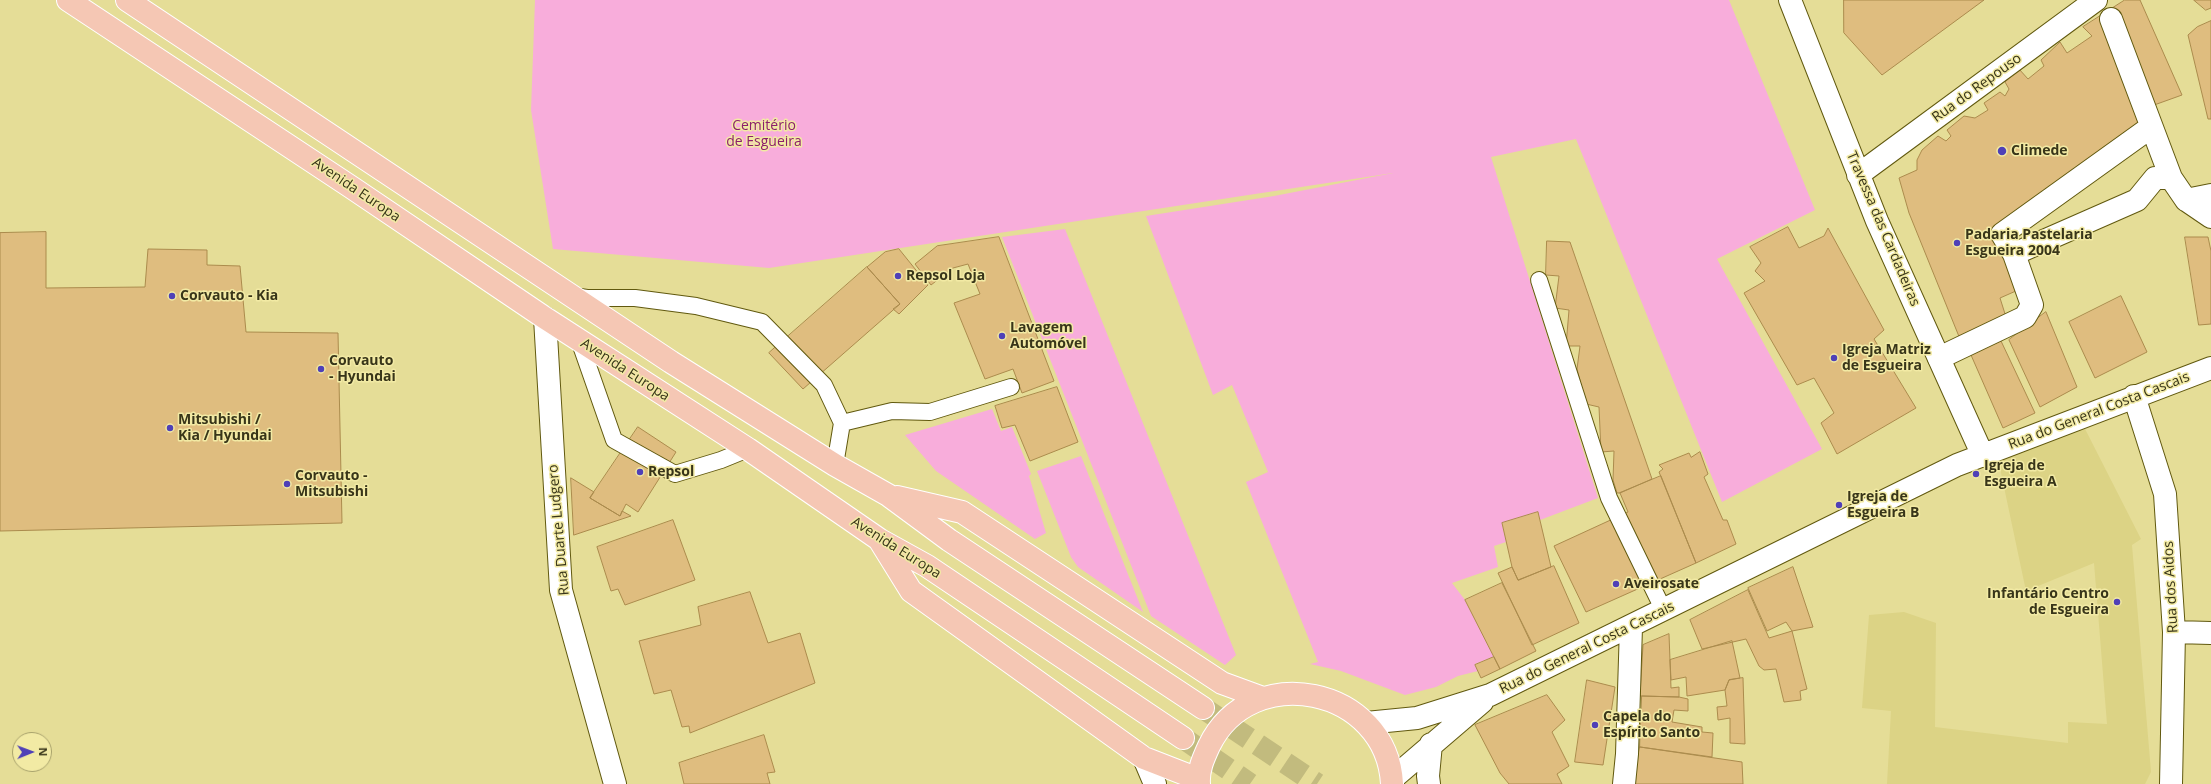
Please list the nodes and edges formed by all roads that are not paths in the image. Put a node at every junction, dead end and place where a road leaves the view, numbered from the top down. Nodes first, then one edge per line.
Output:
1 (68, 0) edge
2 (127, 0) edge
3 (1790, 0) edge
4 (2096, 0) edge
5 (2111, 19) dead end
6 (2152, 127) junction
7 (1858, 175) junction
8 (2171, 178) junction
9 (2211, 195) edge
10 (2186, 200) junction
11 (2025, 217) junction
12 (2211, 217) edge
13 (2036, 244) junction
14 (2014, 254) junction
15 (1539, 280) dead end
16 (568, 294) junction
17 (545, 318) junction
18 (579, 340) junction
19 (1939, 358) junction
20 (2211, 368) edge
21 (1011, 387) dead end
22 (2134, 396) junction
23 (842, 423) junction
24 (748, 449) junction
25 (1983, 456) junction
26 (835, 465) junction
27 (888, 495) junction
28 (880, 540) junction
29 (1664, 611) junction
30 (1631, 627) junction
31 (2174, 632) junction
32 (2211, 633) edge
33 (1490, 695) junction
34 (1263, 698) junction
35 (1203, 708) tunnel mouth
36 (1366, 723) junction
37 (1183, 738) tunnel mouth
38 (1431, 744) junction
39 (1144, 758) junction
40 (1199, 782) edge
41 (1392, 782) edge
42 (615, 784) edge
43 (1155, 784) edge
44 (1429, 784) edge
45 (1624, 784) edge
46 (2171, 784) edge

1 - 17 main road, Avenida Europa
2 - 16 main road
3 - 7 street, Travessa das Cardadeiras
4 - 7 street, Rua do Repouso
5 - 6 street
6 - 8 street
6 - 11 street
7 - 19 street, Travessa das Cardadeiras
8 - 10 street
8 - 13 street
9 - 10 street
10 - 12 street
11 - 13 street
11 - 14 street
13 - 14 street
14 - 19 street
15 - 29 lane
16 - 23 lane
16 - 26 main road
17 - 18 main road, Avenida Europa
17 - 42 street, Rua Duarte Ludgero
18 - 24 main road, Avenida Europa
18 - 24 lane
19 - 25 street, Travessa das Cardadeiras
20 - 22 street, Rua do General Costa Cascais
21 - 23 lane
22 - 25 street, Rua do General Costa Cascais
22 - 31 street, Rua dos Aidos
23 - 26 lane
24 - 28 main road, Avenida Europa
25 - 29 street, Rua do General Costa Cascais
26 - 27 main road
27 - 34 main road
27 - 35 main road
28 - 37 main road, Avenida Europa
28 - 39 main road
29 - 30 street, Rua do General Costa Cascais
30 - 33 street, Rua do General Costa Cascais
30 - 45 street
31 - 32 street
31 - 46 street, Rua dos Aidos
33 - 36 street, Rua do General Costa Cascais
33 - 38 street, Rua do General Costa Cascais
34 - 36 main road
34 - 40 main road
36 - 41 main road
38 - 41 street, Rua do General Costa Cascais
38 - 44 street
39 - 40 main road
39 - 43 street

